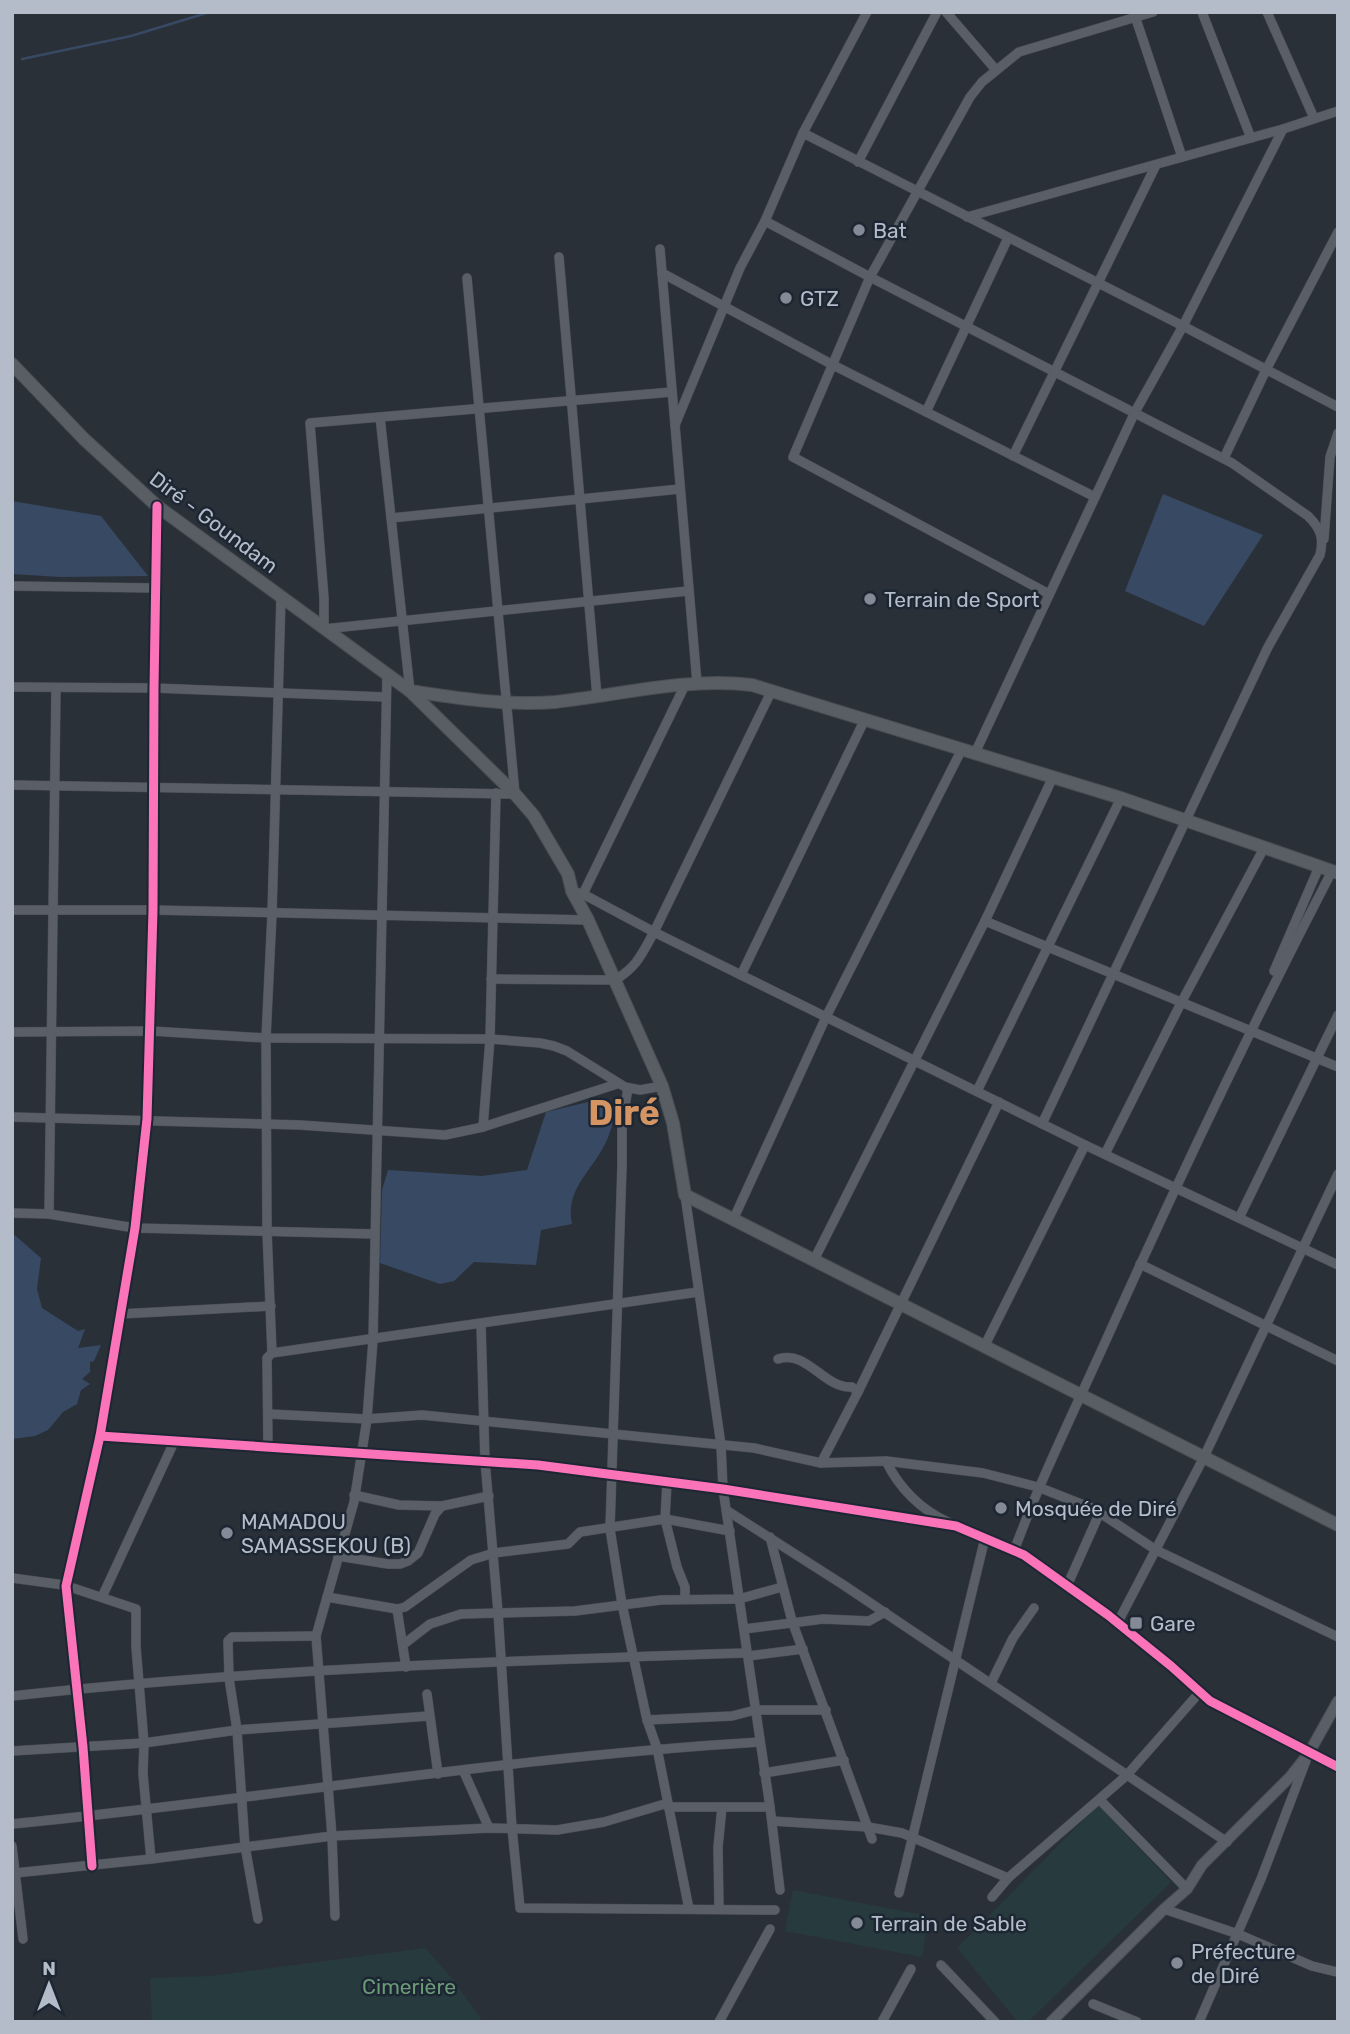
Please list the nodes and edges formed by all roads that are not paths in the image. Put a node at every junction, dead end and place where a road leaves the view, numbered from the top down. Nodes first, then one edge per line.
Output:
1 (867, 12) edge
2 (937, 12) edge
3 (946, 12) edge
4 (1153, 12) edge
5 (1202, 12) edge
6 (1267, 12) edge
7 (1134, 15) edge
8 (996, 70) junction
9 (1338, 111) edge
10 (1314, 118) junction
11 (1283, 129) junction
12 (803, 133) junction
13 (1251, 138) junction
14 (1182, 157) junction
15 (858, 162) junction
16 (1156, 165) junction
17 (918, 192) junction
18 (967, 217) junction
19 (765, 221) junction
20 (1338, 232) edge
21 (1008, 237) junction
22 (660, 249) dead end
23 (559, 257) dead end
24 (662, 273) junction
25 (870, 277) junction
26 (467, 278) dead end
27 (1098, 283) junction
28 (723, 307) junction
29 (966, 326) junction
30 (1183, 326) junction
31 (832, 365) junction
32 (1054, 370) junction
33 (1266, 370) junction
34 (14, 371) edge
35 (672, 392) junction
36 (571, 401) junction
37 (1338, 407) edge
38 (479, 408) junction
39 (926, 412) junction
40 (1135, 412) junction
41 (380, 417) junction
42 (675, 425) junction
43 (1338, 433) edge
44 (1013, 456) junction
45 (1224, 458) junction
46 (680, 489) junction
47 (1095, 497) junction
48 (580, 499) junction
49 (157, 506) junction
50 (488, 509) junction
51 (391, 518) junction
52 (1324, 540) junction
53 (12, 586) edge
54 (155, 589) junction
55 (688, 591) junction
56 (1049, 594) junction
57 (281, 597) junction
58 (588, 601) junction
59 (498, 611) junction
60 (402, 621) junction
61 (324, 629) junction
62 (387, 673) junction
63 (691, 684) junction
64 (12, 687) edge
65 (56, 688) junction
66 (153, 688) junction
67 (772, 690) junction
68 (410, 691) junction
69 (278, 694) junction
70 (597, 696) junction
71 (386, 697) junction
72 (506, 704) junction
73 (865, 719) junction
74 (968, 751) junction
75 (1053, 777) junction
76 (12, 785) edge
77 (153, 786) junction
78 (54, 787) junction
79 (275, 790) junction
80 (384, 792) junction
81 (496, 793) junction
82 (515, 794) junction
83 (1121, 798) junction
84 (1187, 821) junction
85 (1264, 848) junction
86 (1329, 870) edge
87 (578, 893) junction
88 (12, 910) edge
89 (53, 910) junction
90 (153, 910) junction
91 (272, 915) junction
92 (382, 916) junction
93 (491, 918) junction
94 (588, 920) junction
95 (985, 921) junction
96 (654, 932) junction
97 (1047, 947) junction
98 (1111, 974) junction
99 (741, 975) junction
100 (491, 979) junction
101 (614, 980) junction
102 (1268, 984) dead end
103 (1181, 1003) junction
104 (1338, 1016) edge
105 (826, 1017) junction
106 (150, 1031) junction
107 (1249, 1031) junction
108 (12, 1032) edge
109 (51, 1032) junction
110 (379, 1037) junction
111 (266, 1038) junction
112 (490, 1039) junction
113 (1316, 1058) junction
114 (915, 1060) junction
115 (1338, 1067) edge
116 (617, 1084) junction
117 (662, 1086) junction
118 (628, 1088) junction
119 (977, 1091) junction
120 (999, 1102) junction
121 (12, 1117) edge
122 (50, 1119) junction
123 (147, 1119) junction
124 (265, 1124) junction
125 (1042, 1124) junction
126 (483, 1127) junction
127 (377, 1130) junction
128 (1085, 1145) junction
129 (1105, 1154) junction
130 (1338, 1174) edge
131 (1174, 1187) junction
132 (685, 1195) junction
133 (12, 1213) edge
134 (49, 1214) junction
135 (1239, 1218) junction
136 (733, 1220) junction
137 (135, 1228) junction
138 (267, 1231) junction
139 (375, 1234) junction
140 (1303, 1248) junction
141 (814, 1260) junction
142 (1140, 1264) junction
143 (1338, 1265) edge
144 (698, 1292) junction
145 (900, 1303) junction
146 (616, 1304) junction
147 (271, 1306) junction
148 (120, 1314) junction
149 (481, 1324) junction
150 (1266, 1325) junction
151 (373, 1340) junction
152 (984, 1347) junction
153 (272, 1353) junction
154 (778, 1359) dead end
155 (1338, 1361) edge
156 (858, 1392) junction
157 (1081, 1396) junction
158 (269, 1415) junction
159 (367, 1419) junction
160 (483, 1421) junction
161 (613, 1434) junction
162 (100, 1436) junction
163 (175, 1440) junction
164 (721, 1445) junction
165 (268, 1447) junction
166 (362, 1452) junction
167 (1203, 1459) junction
168 (485, 1461) junction
169 (886, 1461) junction
170 (821, 1463) junction
171 (612, 1475) junction
172 (667, 1482) junction
173 (1038, 1487) junction
174 (723, 1489) junction
175 (354, 1495) junction
176 (489, 1496) junction
177 (442, 1506) junction
178 (726, 1510) junction
179 (1100, 1512) junction
180 (665, 1519) junction
181 (1338, 1525) edge
182 (956, 1526) junction
183 (610, 1529) junction
184 (730, 1531) junction
185 (771, 1537) junction
186 (985, 1538) junction
187 (1156, 1550) junction
188 (1014, 1551) junction
189 (494, 1553) junction
190 (338, 1556) junction
191 (12, 1578) edge
192 (66, 1586) junction
193 (1067, 1586) junction
194 (782, 1587) junction
195 (102, 1597) junction
196 (327, 1597) junction
197 (739, 1599) junction
198 (685, 1600) junction
199 (622, 1604) junction
200 (1034, 1608) dead end
201 (397, 1609) junction
202 (498, 1612) junction
203 (885, 1612) junction
204 (792, 1621) junction
205 (1118, 1622) junction
206 (744, 1629) junction
207 (316, 1636) junction
208 (1338, 1637) edge
209 (404, 1644) junction
210 (803, 1649) junction
211 (747, 1654) junction
212 (634, 1657) junction
213 (954, 1658) junction
214 (501, 1662) junction
215 (406, 1667) junction
216 (319, 1672) junction
217 (229, 1678) junction
218 (990, 1683) junction
219 (140, 1684) junction
220 (76, 1689) junction
221 (1199, 1693) junction
222 (427, 1694) dead end
223 (12, 1696) edge
224 (1337, 1702) edge
225 (755, 1710) junction
226 (826, 1710) junction
227 (429, 1716) junction
228 (647, 1720) junction
229 (323, 1723) junction
230 (237, 1730) junction
231 (760, 1742) junction
232 (144, 1743) junction
233 (83, 1747) junction
234 (657, 1748) junction
235 (12, 1751) edge
236 (1309, 1753) junction
237 (844, 1760) junction
238 (507, 1764) junction
239 (1338, 1767) edge
240 (463, 1770) junction
241 (764, 1773) junction
242 (438, 1774) junction
243 (1126, 1776) junction
244 (329, 1787) junction
245 (243, 1797) junction
246 (1100, 1800) junction
247 (668, 1805) junction
248 (722, 1807) junction
249 (770, 1807) junction
250 (146, 1810) junction
251 (88, 1816) junction
252 (772, 1821) junction
253 (12, 1824) edge
254 (868, 1827) junction
255 (489, 1828) junction
256 (512, 1828) junction
257 (332, 1836) junction
258 (872, 1839) dead end
259 (912, 1839) junction
260 (1227, 1842) junction
261 (12, 1846) edge
262 (245, 1846) junction
263 (151, 1859) junction
264 (92, 1866) junction
265 (15, 1873) junction
266 (1008, 1878) junction
267 (1187, 1889) junction
268 (779, 1890) dead end
269 (899, 1893) dead end
270 (992, 1897) dead end
271 (689, 1909) junction
272 (719, 1909) junction
273 (1164, 1909) junction
274 (775, 1910) dead end
275 (335, 1916) dead end
276 (258, 1919) dead end
277 (771, 1929) dead end
278 (1238, 1934) junction
279 (23, 1939) dead end
280 (941, 1965) dead end
281 (911, 1969) dead end
282 (1337, 1972) edge
283 (1093, 2004) dead end
284 (719, 2022) edge
285 (882, 2022) edge
286 (995, 2022) edge
287 (1051, 2022) edge
288 (1137, 2022) edge
289 (1199, 2022) edge

1 - 12 street
2 - 15 street
3 - 8 street
4 - 7 street
5 - 13 street
6 - 10 street
7 - 8 street
7 - 14 street
8 - 17 street
9 - 10 street
10 - 11 street
11 - 13 street
11 - 30 street
12 - 15 street
12 - 19 street
13 - 14 street
14 - 16 street
15 - 17 street
16 - 18 street
16 - 27 street
17 - 18 street
17 - 25 street
18 - 21 street
19 - 25 street
19 - 28 street
20 - 33 street
21 - 27 street
21 - 29 street
22 - 24 street
23 - 36 street
24 - 28 street
24 - 35 street
25 - 29 street
25 - 31 street
26 - 38 street
27 - 30 street
27 - 32 street
28 - 31 street
28 - 42 street
29 - 32 street
29 - 39 street
30 - 33 street
30 - 40 street
31 - 39 street
31 - 56 street
32 - 40 street
32 - 44 street
33 - 37 street
33 - 45 street
34 - 49 main road, Diré - Goundam
35 - 36 street
35 - 42 street
36 - 38 street
36 - 48 street
38 - 41 street
38 - 50 street
39 - 44 street
40 - 45 street
40 - 47 street
41 - 51 street
41 - 61 street
42 - 46 street
43 - 52 street
44 - 47 street
45 - 52 street
46 - 48 street
46 - 55 street
47 - 56 street
48 - 50 street
48 - 58 street
49 - 54 street
49 - 57 main road, Diré - Goundam
50 - 51 street
50 - 59 street
51 - 60 street
52 - 84 street
53 - 54 street
54 - 66 street
55 - 58 street
55 - 63 street
56 - 74 street
57 - 61 main road, Diré - Goundam
57 - 69 street
58 - 59 street
58 - 70 street
59 - 60 street
59 - 72 street
60 - 61 street
60 - 68 street
61 - 62 main road, Diré - Goundam
62 - 68 main road, Diré - Goundam
62 - 71 street
63 - 67 main road
63 - 70 main road
63 - 87 street
64 - 65 street
65 - 66 street
65 - 78 street
66 - 69 street
66 - 77 street
67 - 73 main road
67 - 96 street
68 - 72 main road
68 - 82 main road, Diré - Goundam
69 - 71 street
69 - 79 street
70 - 72 main road
71 - 80 street
72 - 82 street
73 - 74 main road
73 - 99 street
74 - 75 main road
74 - 105 street
75 - 83 main road
75 - 95 street
76 - 78 street
77 - 78 street
77 - 79 street
77 - 90 street
78 - 89 street
79 - 80 street
79 - 91 street
80 - 81 street
80 - 92 street
81 - 82 street
81 - 93 street
82 - 87 main road, Diré - Goundam
83 - 84 main road
83 - 97 street
84 - 85 main road
84 - 98 street
85 - 86 main road
85 - 103 street
86 - 102 street
86 - 107 street
87 - 94 main road, Diré - Goundam
87 - 96 street
88 - 89 street
89 - 90 street
89 - 109 street
90 - 91 street
90 - 106 street
91 - 92 street
91 - 111 street
92 - 93 street
92 - 110 street
93 - 94 street
93 - 100 street
94 - 101 main road, Diré - Goundam
95 - 97 street
95 - 114 street
96 - 99 street
96 - 101 street
97 - 98 street
97 - 119 street
98 - 103 street
98 - 125 street
99 - 105 street
100 - 101 street
100 - 112 street
101 - 117 main road, Diré - Goundam
103 - 107 street
103 - 129 street
104 - 113 street
105 - 114 street
105 - 136 street
106 - 109 street
106 - 111 street
106 - 123 street
107 - 113 street
107 - 131 street
108 - 109 street
109 - 122 street
110 - 111 street
110 - 112 street
110 - 127 street
111 - 124 street
112 - 116 street
112 - 126 street
113 - 115 street
113 - 135 street
114 - 119 street
114 - 141 street
116 - 118 street
116 - 126 street
117 - 118 street
117 - 132 main road, Diré - Goundam
118 - 146 street
119 - 120 street
120 - 125 street
120 - 145 street
121 - 122 street
122 - 123 street
122 - 134 street
123 - 124 street
123 - 137 street
124 - 127 street
124 - 138 street
125 - 128 street
126 - 127 street
127 - 139 street
128 - 129 street
128 - 152 street
129 - 131 street
130 - 140 street
131 - 135 street
131 - 142 street
132 - 136 main road
132 - 144 street
133 - 134 street
134 - 137 street
135 - 140 street
136 - 141 main road
137 - 138 street
137 - 148 street
138 - 139 street
138 - 147 street
139 - 151 street
140 - 143 street
140 - 150 street
141 - 145 main road
142 - 150 street
142 - 157 street
144 - 146 street
144 - 164 street
145 - 152 main road
145 - 156 street
146 - 149 street
146 - 161 street
147 - 148 street
147 - 153 street
148 - 162 street
149 - 151 street
149 - 160 street
150 - 155 street
150 - 167 street
151 - 153 street
151 - 159 street
152 - 157 main road
153 - 158 street
154 - 156 street
156 - 170 street
157 - 167 main road
157 - 173 street
158 - 159 street
158 - 165 street
159 - 160 street
159 - 166 street
160 - 161 street
160 - 168 street
161 - 164 street
161 - 171 street
162 - 163 street
162 - 192 street
163 - 165 street
163 - 195 street
164 - 170 street
164 - 174 street
165 - 166 street
166 - 168 street
166 - 175 street
167 - 181 main road
167 - 187 street
168 - 171 street
168 - 176 street
169 - 170 street
169 - 173 street
169 - 182 street
171 - 172 street
171 - 183 street
172 - 174 street
172 - 180 street
173 - 179 street
173 - 188 street
174 - 178 street
174 - 182 street
175 - 177 street
175 - 190 street
176 - 177 street
176 - 189 street
177 - 190 street
178 - 184 street
178 - 185 street
179 - 187 street
179 - 193 street
180 - 183 street
180 - 184 street
180 - 198 street
182 - 186 street
183 - 189 street
183 - 199 street
184 - 197 street
185 - 194 street
185 - 203 street
186 - 188 street
186 - 213 street
187 - 205 street
187 - 208 street
188 - 193 street
189 - 201 street
189 - 202 street
190 - 196 street
191 - 192 street
192 - 195 street
192 - 220 street
193 - 205 street
194 - 197 street
194 - 204 street
195 - 219 street
196 - 201 street
196 - 207 street
197 - 198 street
197 - 206 street
198 - 199 street
199 - 202 street
199 - 212 street
200 - 218 street
201 - 209 street
202 - 209 street
202 - 214 street
203 - 204 street
203 - 213 street
204 - 206 street
204 - 210 street
205 - 221 street
206 - 211 street
207 - 216 street
207 - 217 street
209 - 215 street
210 - 211 street
210 - 226 street
211 - 212 street
211 - 225 street
212 - 214 street
212 - 228 street
213 - 218 street
213 - 259 street
214 - 215 street
214 - 238 street
215 - 216 street
216 - 217 street
216 - 229 street
217 - 219 street
217 - 230 street
218 - 243 street
219 - 220 street
219 - 232 street
220 - 223 street
220 - 233 street
221 - 236 street
221 - 243 street
222 - 227 street
224 - 236 street
225 - 226 street
225 - 228 street
225 - 231 street
226 - 237 street
227 - 229 street
227 - 242 street
228 - 234 street
229 - 230 street
229 - 244 street
230 - 232 street
230 - 245 street
231 - 234 street
231 - 241 street
232 - 233 street
232 - 250 street
233 - 235 street
233 - 251 street
234 - 238 street
234 - 247 street
236 - 239 street
236 - 260 street
236 - 278 street
237 - 241 street
237 - 254 street
238 - 240 street
238 - 256 street
240 - 242 street
240 - 255 street
241 - 249 street
242 - 244 street
243 - 246 street
243 - 260 street
244 - 245 street
244 - 257 street
245 - 250 street
245 - 262 street
246 - 266 street
246 - 267 street
247 - 248 street
247 - 256 street
247 - 271 street
248 - 249 street
248 - 272 street
249 - 252 street
250 - 251 street
250 - 263 street
251 - 253 street
251 - 264 street
252 - 254 street
252 - 268 street
254 - 258 street
254 - 259 street
255 - 256 street
255 - 257 street
256 - 271 street
257 - 262 street
257 - 275 street
259 - 266 street
259 - 269 street
260 - 267 street
261 - 265 street
262 - 263 street
262 - 276 street
263 - 264 street
264 - 265 street
265 - 279 street
266 - 270 street
267 - 273 street
271 - 272 street
272 - 274 street
273 - 278 street
273 - 287 street
277 - 284 street
278 - 282 street
278 - 289 street
280 - 286 street
281 - 285 street
283 - 288 street

